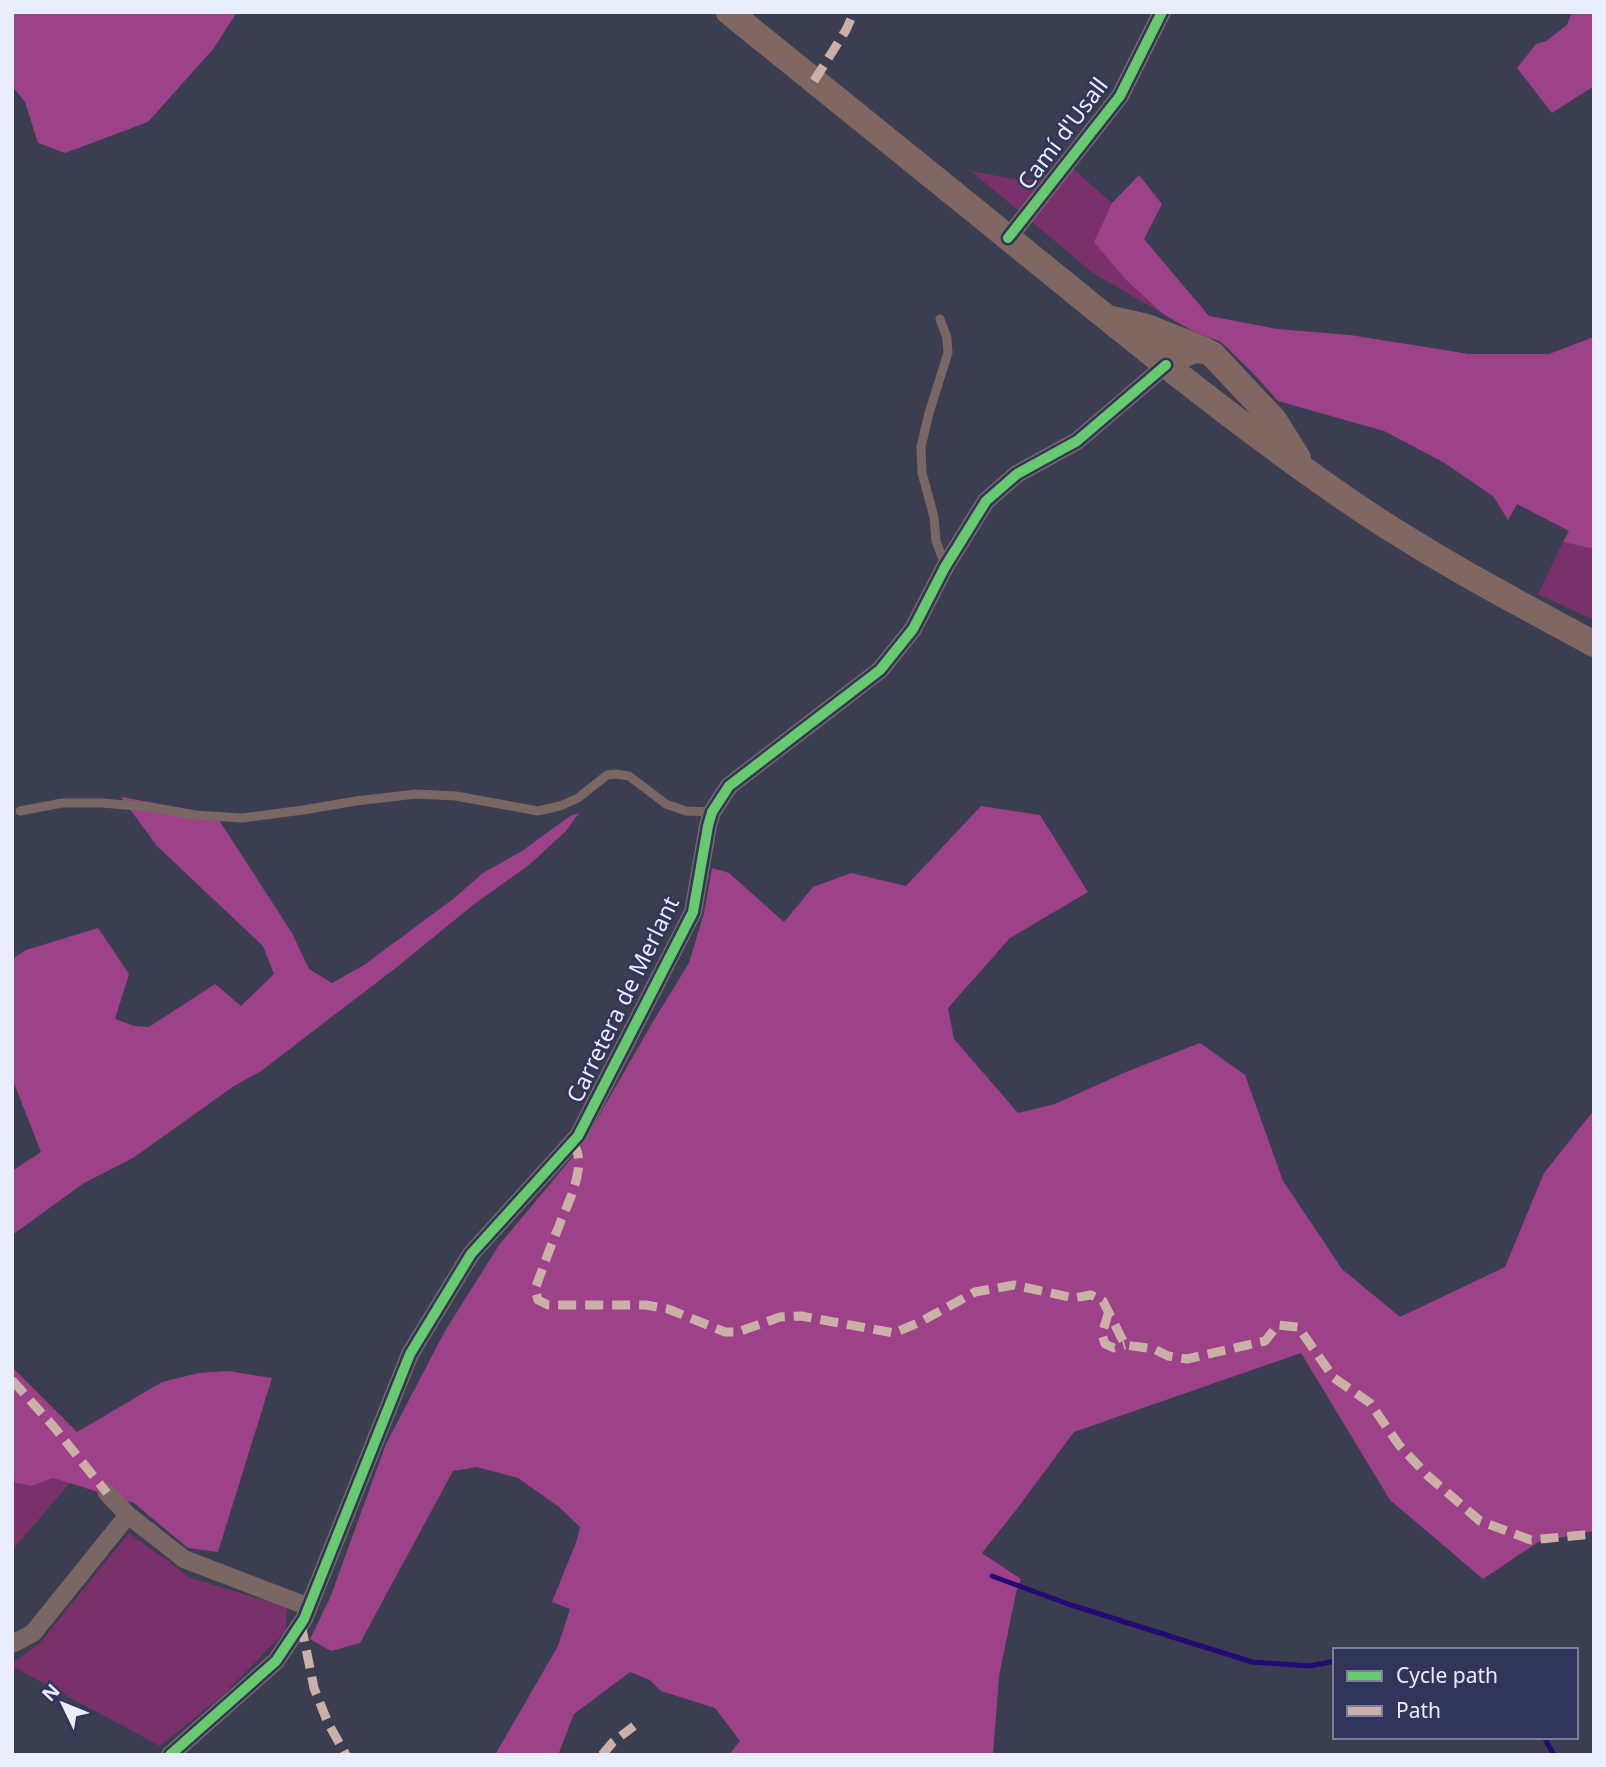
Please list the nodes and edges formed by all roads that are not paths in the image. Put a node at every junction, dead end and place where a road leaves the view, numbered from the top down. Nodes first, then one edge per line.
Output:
1 (729, 12) edge
2 (1162, 12) edge
3 (1008, 238) junction
4 (1107, 318) junction
5 (940, 319) dead end
6 (1203, 349) junction
7 (1166, 365) junction
8 (1306, 471) junction
9 (945, 567) junction
10 (1594, 644) edge
11 (20, 811) dead end
12 (712, 812) junction
13 (107, 1493) dead end
14 (128, 1515) junction
15 (309, 1607) junction
16 (12, 1644) edge
17 (170, 1755) edge

1 - 3 main road
2 - 3 street, Camí d'Usall
3 - 4 main road
4 - 6 main road
4 - 7 main road
5 - 9 lane
6 - 7 main road
6 - 8 main road
7 - 8 main road
7 - 9 street, Carretera de Merlant
8 - 10 main road
9 - 12 street, Carretera de Merlant
11 - 12 lane
12 - 15 street, Carretera de Merlant
13 - 14 street
14 - 15 street
14 - 16 street
15 - 17 street, Carretera de Merlant

